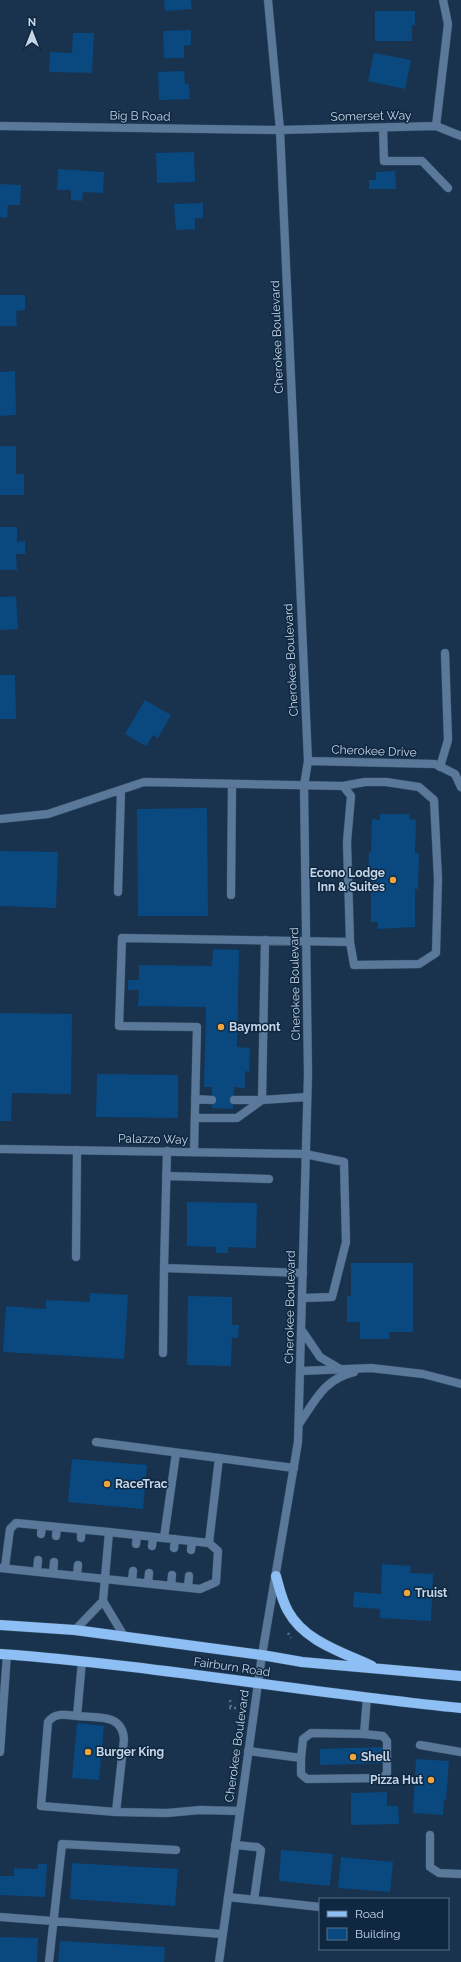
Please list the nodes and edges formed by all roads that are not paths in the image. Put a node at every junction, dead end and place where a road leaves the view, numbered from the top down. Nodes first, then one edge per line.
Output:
1 (268, 0) edge
2 (443, 0) edge
3 (0, 126) edge
4 (436, 126) junction
5 (383, 128) junction
6 (280, 130) junction
7 (461, 136) edge
8 (448, 188) dead end
9 (445, 653) dead end
10 (308, 761) junction
11 (440, 767) junction
12 (232, 784) junction
13 (304, 786) junction
14 (342, 786) junction
15 (461, 787) edge
16 (122, 790) junction
17 (0, 819) edge
18 (118, 892) dead end
19 (231, 895) dead end
20 (265, 940) junction
21 (306, 941) junction
22 (350, 942) junction
23 (307, 1097) junction
24 (195, 1099) junction
25 (212, 1100) dead end
26 (234, 1100) dead end
27 (262, 1100) junction
28 (195, 1118) junction
29 (0, 1149) edge
30 (77, 1150) junction
31 (167, 1151) junction
32 (194, 1152) junction
33 (305, 1154) junction
34 (166, 1176) junction
35 (270, 1179) dead end
36 (76, 1257) dead end
37 (164, 1268) junction
38 (303, 1273) junction
39 (303, 1298) junction
40 (302, 1331) junction
41 (163, 1353) dead end
42 (372, 1368) junction
43 (341, 1370) junction
44 (301, 1371) junction
45 (461, 1384) edge
46 (299, 1425) junction
47 (96, 1442) dead end
48 (176, 1452) junction
49 (219, 1458) junction
50 (294, 1468) junction
51 (81, 1530) junction
52 (109, 1532) junction
53 (137, 1535) junction
54 (153, 1537) junction
55 (81, 1538) dead end
56 (164, 1538) junction
57 (175, 1539) junction
58 (192, 1540) junction
59 (209, 1543) junction
60 (136, 1544) dead end
61 (152, 1546) dead end
62 (174, 1548) dead end
63 (191, 1550) dead end
64 (38, 1560) dead end
65 (54, 1562) dead end
66 (78, 1564) dead end
67 (3, 1568) edge
68 (37, 1571) junction
69 (133, 1571) dead end
70 (53, 1572) junction
71 (149, 1572) dead end
72 (77, 1575) junction
73 (172, 1575) dead end
74 (189, 1576) dead end
75 (276, 1576) junction
76 (105, 1578) junction
77 (132, 1582) junction
78 (148, 1583) junction
79 (171, 1586) junction
80 (188, 1587) junction
81 (103, 1601) junction
82 (0, 1624) edge
83 (75, 1630) junction
84 (124, 1636) junction
85 (3, 1654) edge
86 (262, 1655) junction
87 (82, 1661) junction
88 (379, 1669) junction
89 (461, 1676) edge
90 (258, 1683) junction
91 (367, 1697) junction
92 (461, 1708) edge
93 (77, 1716) junction
94 (364, 1734) junction
95 (420, 1745) dead end
96 (248, 1751) junction
97 (0, 1752) edge
98 (461, 1752) edge
99 (301, 1758) junction
100 (240, 1811) junction
101 (116, 1812) junction
102 (430, 1835) dead end
103 (235, 1845) junction
104 (176, 1850) dead end
105 (461, 1874) edge
106 (228, 1897) junction
107 (254, 1900) junction
108 (319, 1907) edge
109 (0, 1917) edge
110 (54, 1921) junction
111 (222, 1934) junction
112 (49, 1962) edge
113 (219, 1962) edge

1 - 6 street, Cherokee Boulevard
2 - 4 street
3 - 6 street, Big B Road
4 - 5 street, Somerset Way
4 - 7 street, Somerset Way
5 - 6 street, Somerset Way
5 - 8 street
6 - 10 street, Cherokee Boulevard
9 - 11 street
10 - 11 street, Cherokee Drive
10 - 13 street, Cherokee Boulevard
11 - 15 street, Cherokee Drive
12 - 13 street
12 - 16 street
12 - 19 street
13 - 14 street
13 - 21 street, Cherokee Boulevard
14 - 22 street
14 - 22 street
16 - 17 street
16 - 18 street
20 - 21 street
20 - 24 street
20 - 27 street
21 - 22 street
21 - 23 street, Cherokee Boulevard
23 - 27 street
23 - 33 street, Cherokee Boulevard
24 - 25 street
24 - 28 street
26 - 27 street
27 - 28 street
28 - 32 street
29 - 30 street, Palazzo Way
30 - 31 street, Palazzo Way
30 - 36 street
31 - 32 street, Palazzo Way
31 - 34 street
32 - 33 street, Palazzo Way
33 - 38 street, Cherokee Boulevard
33 - 39 street, Palazzo Way
34 - 35 street
34 - 37 street
37 - 38 street
37 - 41 street
38 - 39 street, Cherokee Boulevard
39 - 40 street, Cherokee Boulevard
40 - 43 street
40 - 44 street, Cherokee Boulevard
42 - 43 street
42 - 45 street
42 - 46 street
43 - 44 street
44 - 46 street, Cherokee Boulevard
46 - 50 street, Cherokee Boulevard
47 - 48 street
48 - 49 street
48 - 56 street
49 - 50 street
49 - 59 street
50 - 75 street, Cherokee Boulevard
51 - 52 street
51 - 55 street
51 - 67 street
52 - 53 street
52 - 76 street
53 - 54 street
53 - 60 street
54 - 56 street
54 - 61 street
56 - 57 street
57 - 58 street
57 - 62 street
58 - 59 street
58 - 63 street
59 - 80 street
64 - 68 street
65 - 70 street
66 - 72 street
67 - 68 street
68 - 70 street
69 - 77 street
70 - 72 street
71 - 78 street
72 - 76 street
73 - 79 street
74 - 80 street
75 - 86 street, Cherokee Boulevard
75 - 88 main road
76 - 77 street
76 - 81 street
77 - 78 street
78 - 79 street
79 - 80 street
81 - 83 street
81 - 84 street
82 - 83 main road, Fairburn Road
83 - 84 main road, Fairburn Road
84 - 86 main road, Fairburn Road
85 - 87 main road, Fairburn Road
85 - 97 street
86 - 88 main road, Fairburn Road
86 - 90 street, Cherokee Boulevard
87 - 90 main road, Fairburn Road
87 - 93 street
88 - 89 main road, Fairburn Road
90 - 91 main road, Fairburn Road
90 - 96 street, Cherokee Boulevard
91 - 92 main road, Fairburn Road
91 - 94 street
93 - 101 street
93 - 101 street
94 - 99 street
94 - 99 street
95 - 98 street
96 - 99 street
96 - 100 street, Cherokee Boulevard
100 - 101 street
100 - 103 street, Cherokee Boulevard
102 - 105 street
103 - 106 street, Cherokee Boulevard
103 - 107 street
104 - 110 street
106 - 107 street
106 - 111 street, Cherokee Boulevard
107 - 108 street
109 - 110 street
110 - 111 street
110 - 112 street
111 - 113 street, Cherokee Boulevard

